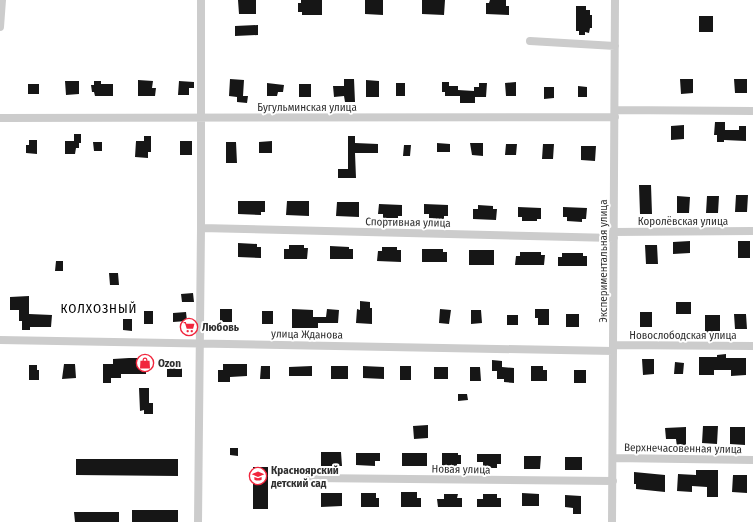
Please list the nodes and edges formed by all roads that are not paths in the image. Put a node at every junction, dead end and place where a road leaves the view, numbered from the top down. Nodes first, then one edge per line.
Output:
1 (2, 0) edge
2 (200, 0) edge
3 (615, 0) edge
4 (0, 27) edge
5 (530, 41) dead end
6 (615, 46) junction
7 (753, 112) edge
8 (615, 113) junction
9 (0, 118) edge
10 (200, 119) junction
11 (201, 228) junction
12 (753, 232) edge
13 (613, 235) junction
14 (0, 340) edge
15 (200, 343) junction
16 (753, 346) edge
17 (613, 348) junction
18 (613, 458) junction
19 (753, 460) edge
20 (310, 478) dead end
21 (613, 481) junction
22 (198, 522) edge
23 (612, 522) edge

1 - 4 street
2 - 10 street
3 - 6 street, Экспериментальная улица
5 - 6 street
6 - 8 street, Экспериментальная улица
7 - 8 street, Бугульминская улица
8 - 10 street, Бугульминская улица
8 - 13 street, Экспериментальная улица
9 - 10 street, Бугульминская улица
10 - 11 street
11 - 13 street, Спортивная улица
11 - 15 street
12 - 13 street, Королёвская улица
13 - 17 street, Экспериментальная улица
14 - 15 street, улица Жданова
15 - 17 street, улица Жданова
15 - 22 street
16 - 17 street, Новослободская улица
17 - 18 street, Экспериментальная улица
18 - 19 street, Верхнечасовенная улица
18 - 21 street, Экспериментальная улица
20 - 21 street, Новая улица
21 - 23 street, Экспериментальная улица

